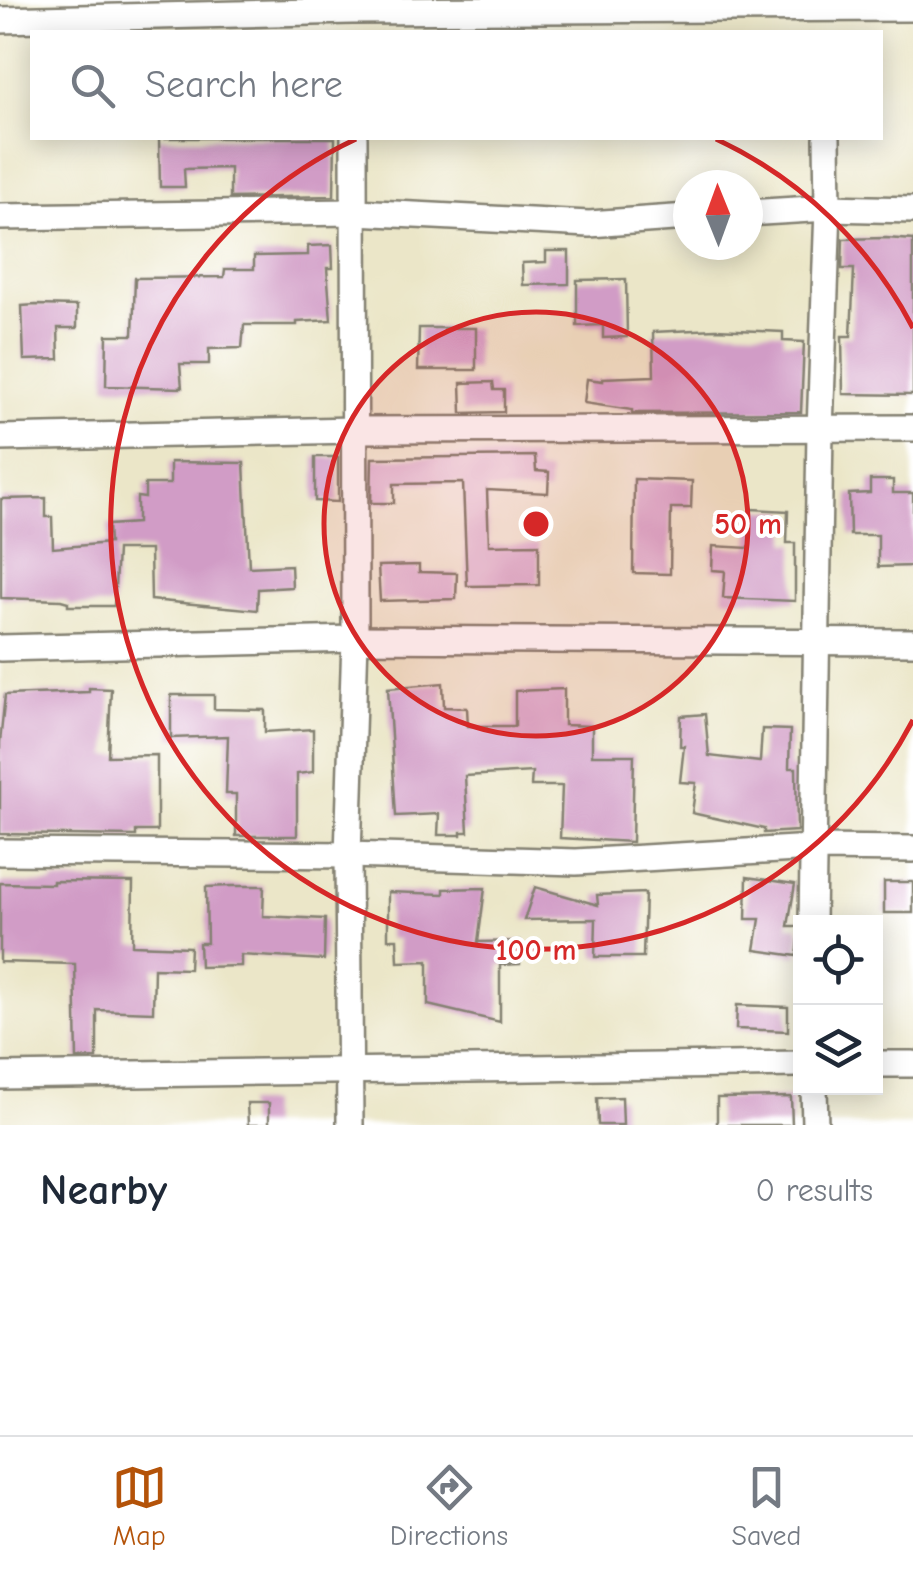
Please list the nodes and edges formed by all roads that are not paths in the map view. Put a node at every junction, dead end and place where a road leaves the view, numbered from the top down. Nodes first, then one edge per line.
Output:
1 (913, 8) edge
2 (824, 14) edge
3 (352, 15) edge
4 (0, 20) edge
5 (354, 140) edge
6 (827, 140) edge
7 (828, 208) junction
8 (913, 210) edge
9 (356, 212) junction
10 (763, 213) edge
11 (0, 216) edge
12 (673, 218) edge
13 (913, 428) edge
14 (353, 430) junction
15 (820, 430) junction
16 (0, 438) edge
17 (355, 639) junction
18 (913, 642) edge
19 (819, 644) junction
20 (0, 648) edge
21 (812, 848) junction
22 (913, 849) edge
23 (0, 852) edge
24 (348, 855) junction
25 (812, 915) edge
26 (793, 1064) edge
27 (883, 1064) edge
28 (913, 1064) edge
29 (352, 1072) junction
30 (0, 1076) edge
31 (814, 1095) edge
32 (350, 1125) edge
33 (815, 1125) edge

1 - 2 street
2 - 3 street
3 - 4 street
5 - 9 street
6 - 7 street
7 - 8 street
7 - 10 street
7 - 15 street
9 - 11 street
9 - 12 street
9 - 14 street
13 - 15 street
14 - 15 street
14 - 16 street
14 - 17 street
15 - 19 street
17 - 19 street
17 - 20 street
17 - 24 street
18 - 19 street
19 - 21 street
21 - 22 street
21 - 24 street
21 - 25 street
23 - 24 street
24 - 29 street
26 - 29 street
27 - 28 street
29 - 30 street
29 - 32 street
31 - 33 street

